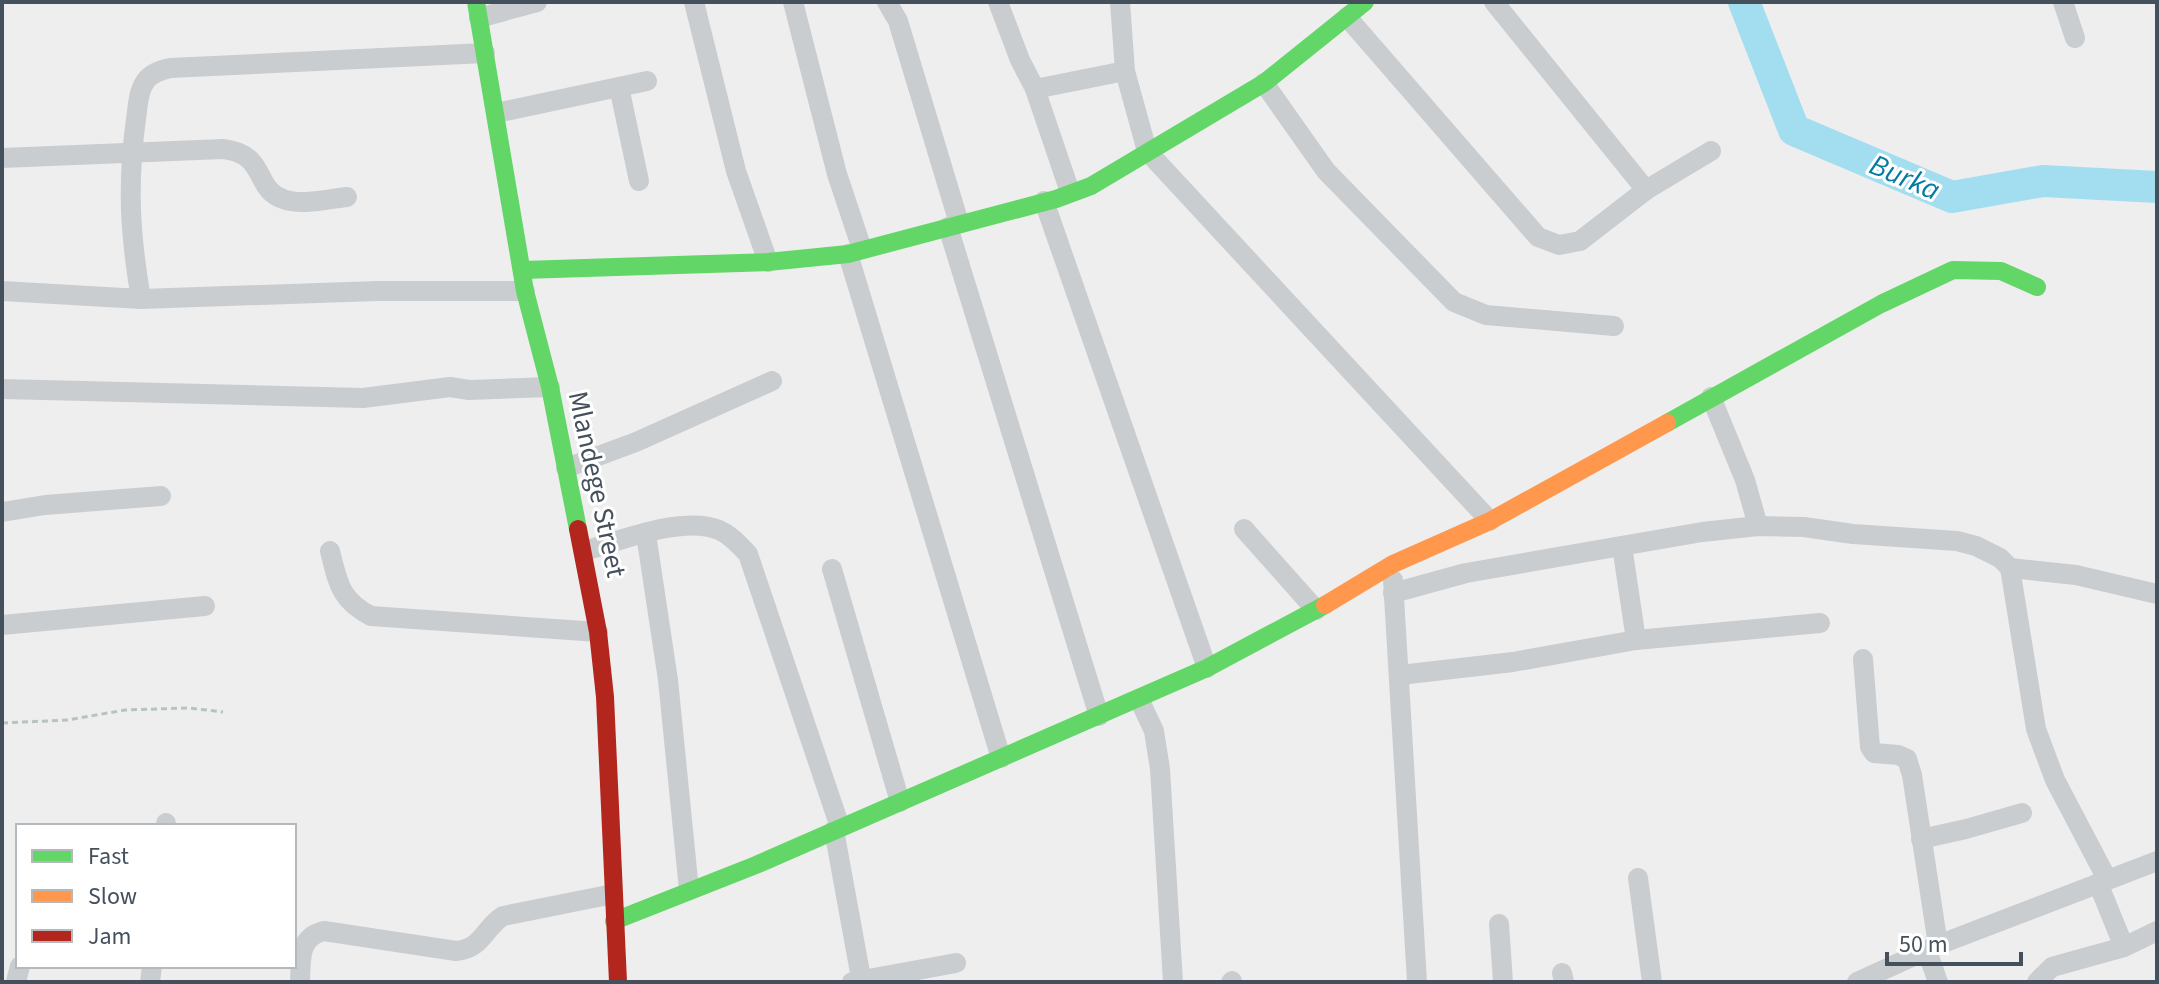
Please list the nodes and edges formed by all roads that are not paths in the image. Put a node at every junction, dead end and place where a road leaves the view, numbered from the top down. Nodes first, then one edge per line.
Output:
1 (537, 2) edge
2 (694, 2) edge
3 (793, 2) edge
4 (887, 2) edge
5 (998, 2) edge
6 (1120, 2) edge
7 (1365, 2) edge
8 (1494, 2) edge
9 (2063, 2) edge
10 (478, 10) edge
11 (1347, 17) junction
12 (2075, 38) dead end
13 (485, 53) junction
14 (1125, 71) junction
15 (647, 81) dead end
16 (1264, 83) junction
17 (619, 87) junction
18 (1035, 89) junction
19 (496, 113) junction
20 (1147, 151) junction
21 (1711, 151) dead end
22 (131, 154) junction
23 (2, 158) edge
24 (639, 181) dead end
25 (1646, 190) junction
26 (1070, 192) junction
27 (347, 197) dead end
28 (1044, 201) junction
29 (954, 225) junction
30 (855, 252) junction
31 (768, 262) junction
32 (524, 280) junction
33 (2037, 287) dead end
34 (2, 291) edge
35 (141, 299) junction
36 (1614, 326) dead end
37 (772, 381) dead end
38 (550, 387) junction
39 (2, 389) edge
40 (1711, 397) junction
41 (566, 468) junction
42 (161, 496) dead end
43 (2, 512) edge
44 (1490, 521) junction
45 (1758, 526) junction
46 (1244, 529) dead end
47 (646, 534) junction
48 (1622, 546) junction
49 (330, 551) dead end
50 (584, 551) junction
51 (1393, 564) junction
52 (2010, 568) junction
53 (832, 569) dead end
54 (1393, 593) junction
55 (2157, 594) edge
56 (205, 606) dead end
57 (1316, 610) junction
58 (1820, 623) dead end
59 (2, 625) edge
60 (598, 632) junction
61 (1636, 640) junction
62 (1863, 659) dead end
63 (1207, 668) junction
64 (1400, 675) junction
65 (1139, 699) junction
66 (1099, 716) junction
67 (1001, 758) junction
68 (900, 802) junction
69 (2022, 813) dead end
70 (837, 829) junction
71 (1921, 839) junction
72 (2157, 861) edge
73 (1638, 878) dead end
74 (2103, 881) junction
75 (689, 890) junction
76 (613, 894) junction
77 (614, 921) junction
78 (1499, 924) dead end
79 (2157, 931) edge
80 (2124, 947) junction
81 (1932, 948) junction
82 (956, 963) dead end
83 (857, 980) edge
84 (300, 982) edge
85 (618, 982) edge
86 (1173, 982) edge
87 (1417, 982) edge
88 (1503, 982) edge
89 (1652, 982) edge
90 (1857, 982) edge
91 (1938, 982) edge
92 (2037, 982) edge

1 - 10 street
2 - 31 street
3 - 30 street
4 - 29 street
5 - 18 street
6 - 14 street
7 - 11 street
8 - 25 street
9 - 12 street
10 - 13 street, Mlandege Street
11 - 16 street
11 - 25 street
13 - 19 street, Mlandege Street
13 - 22 street
14 - 18 street
14 - 20 street
15 - 17 street
16 - 20 street
16 - 36 street
17 - 19 street
17 - 24 street
18 - 26 street
19 - 32 street, Mlandege Street
20 - 26 street
20 - 44 street
21 - 25 street
22 - 23 street
22 - 27 street
22 - 35 street
26 - 28 street
28 - 29 street
28 - 63 street
29 - 30 street
29 - 66 street
30 - 31 street
30 - 67 street
31 - 32 street
32 - 35 street
32 - 38 street, Mlandege Street
33 - 40 street
34 - 35 street
37 - 41 street
38 - 39 street
38 - 41 street, Mlandege Street
40 - 44 street
40 - 45 street
41 - 50 street, Mlandege Street
42 - 43 street
44 - 51 street
45 - 48 street
45 - 52 street
46 - 57 street
47 - 50 street
47 - 70 street
47 - 75 street
48 - 54 street
48 - 61 street
49 - 60 street
50 - 60 street, Mlandege Street
51 - 54 street
51 - 57 street
52 - 55 street
52 - 74 street
53 - 68 street
54 - 64 street
56 - 59 street
57 - 63 street
58 - 61 street
60 - 76 street, Mlandege Street
61 - 64 street
62 - 71 street
63 - 65 street
64 - 87 street
65 - 66 street
65 - 86 street
66 - 67 street
67 - 68 street
68 - 70 street
69 - 71 street
70 - 75 street
70 - 83 street
71 - 81 street
72 - 74 street
73 - 89 street
74 - 80 street
74 - 81 street
75 - 77 street
76 - 77 street, Mlandege Street
76 - 84 street
77 - 85 street, Mlandege Street
78 - 88 street
79 - 80 street
80 - 92 street
81 - 90 street
81 - 91 street
82 - 83 street

